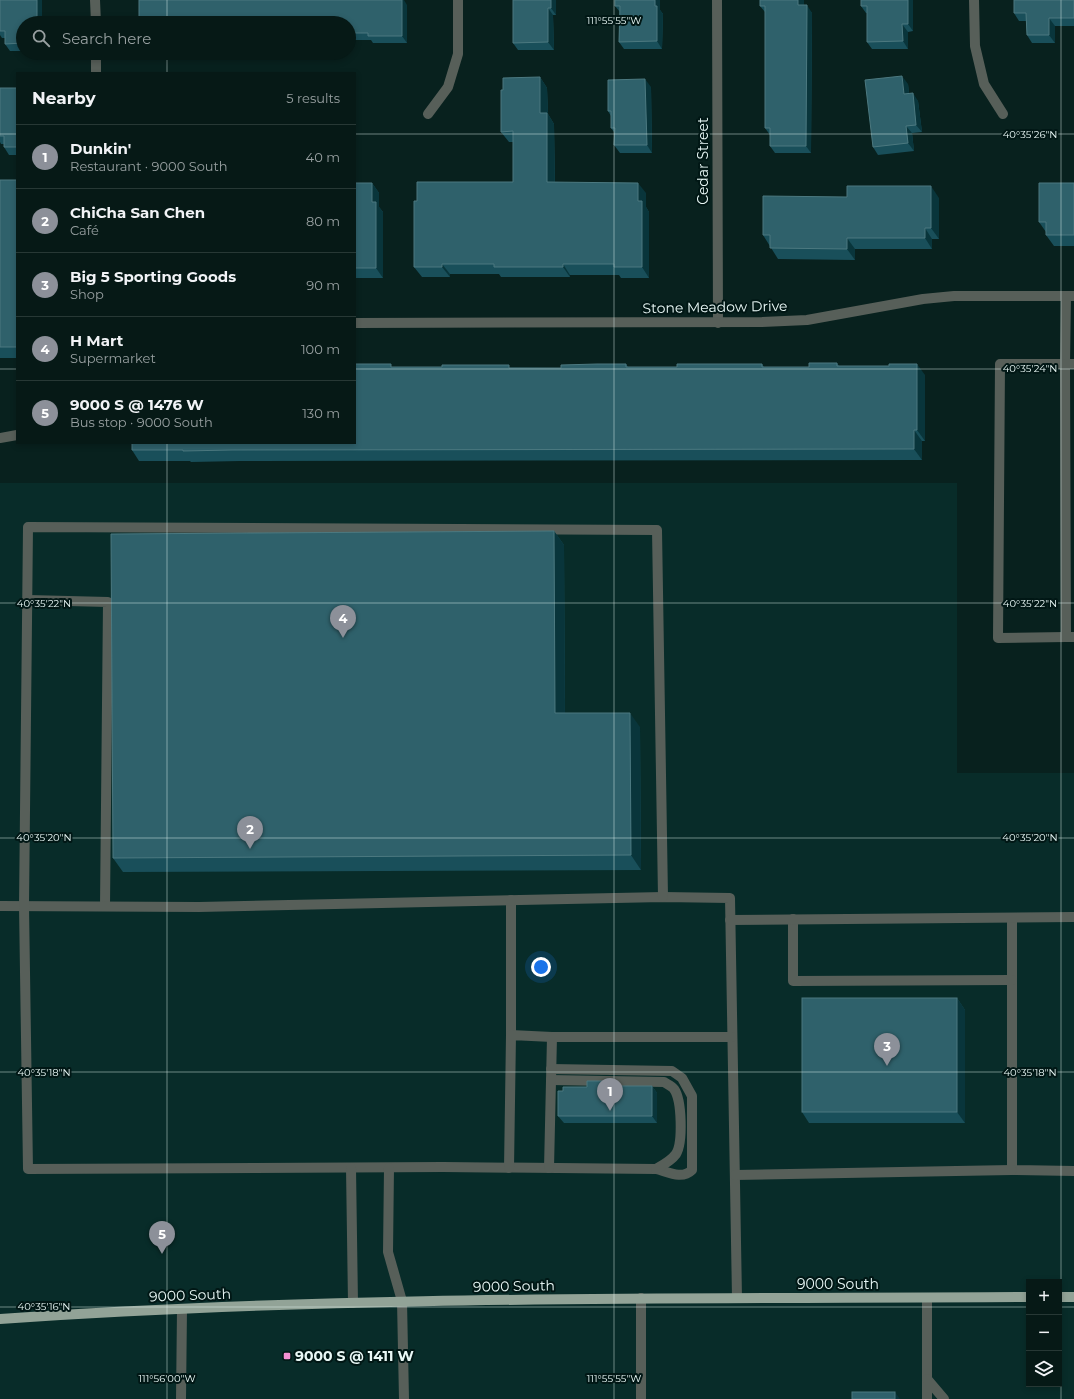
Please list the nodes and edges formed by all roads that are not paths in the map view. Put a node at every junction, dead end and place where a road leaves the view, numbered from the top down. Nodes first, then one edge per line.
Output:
1 (95, 0) edge
2 (458, 0) edge
3 (717, 0) edge
4 (974, 0) edge
5 (96, 16) edge
6 (96, 60) edge
7 (96, 72) edge
8 (428, 114) dead end
9 (1003, 114) dead end
10 (1070, 296) edge
11 (356, 323) edge
12 (718, 323) junction
13 (1070, 364) edge
14 (16, 435) edge
15 (0, 438) edge
16 (28, 600) junction
17 (1070, 637) edge
18 (663, 897) junction
19 (511, 900) junction
20 (0, 906) edge
21 (24, 906) junction
22 (104, 906) junction
23 (1012, 918) junction
24 (1074, 918) edge
25 (793, 919) junction
26 (730, 920) junction
27 (1012, 980) junction
28 (511, 1035) junction
29 (552, 1036) junction
30 (732, 1037) junction
31 (551, 1069) junction
32 (551, 1080) junction
33 (351, 1168) junction
34 (389, 1168) junction
35 (509, 1168) junction
36 (549, 1168) junction
37 (656, 1169) junction
38 (1012, 1170) junction
39 (1074, 1171) edge
40 (735, 1175) junction
41 (1026, 1297) edge
42 (1062, 1297) edge
43 (1074, 1297) edge
44 (641, 1298) junction
45 (737, 1298) junction
46 (927, 1298) junction
47 (402, 1301) junction
48 (353, 1303) junction
49 (182, 1309) junction
50 (0, 1319) edge
51 (927, 1379) junction
52 (181, 1399) edge
53 (404, 1399) edge
54 (641, 1399) edge
55 (927, 1399) edge
56 (944, 1399) edge

1 - 5 street
2 - 8 street
3 - 12 street, Cedar Street
4 - 9 street
6 - 7 street
10 - 12 street, Stone Meadow Drive
10 - 13 street
11 - 12 street, Stone Meadow Drive
13 - 17 street
13 - 17 street
14 - 15 street
16 - 18 street
16 - 21 street
16 - 22 street
18 - 19 street
18 - 26 street
19 - 22 street
19 - 28 street
20 - 21 street
21 - 22 street
21 - 33 street
23 - 24 street
23 - 25 street
23 - 27 street
25 - 26 street
25 - 27 street
26 - 30 street
27 - 38 street
28 - 29 street
28 - 35 street
29 - 30 street
29 - 31 street
30 - 40 street
31 - 32 street
31 - 37 street
32 - 36 street
32 - 37 street
33 - 34 street
33 - 48 street
34 - 35 street
34 - 47 street
35 - 36 street
36 - 37 street
38 - 39 street
38 - 40 street
40 - 45 street
41 - 46 main road, 9000 South
42 - 43 main road
44 - 45 main road, 9000 South
44 - 47 main road, 9000 South
44 - 54 street
45 - 46 main road, 9000 South
46 - 51 street
47 - 48 main road, 9000 South
47 - 53 street
48 - 49 main road, 9000 South
49 - 50 main road, 9000 South
49 - 52 street
51 - 55 street
51 - 56 street

